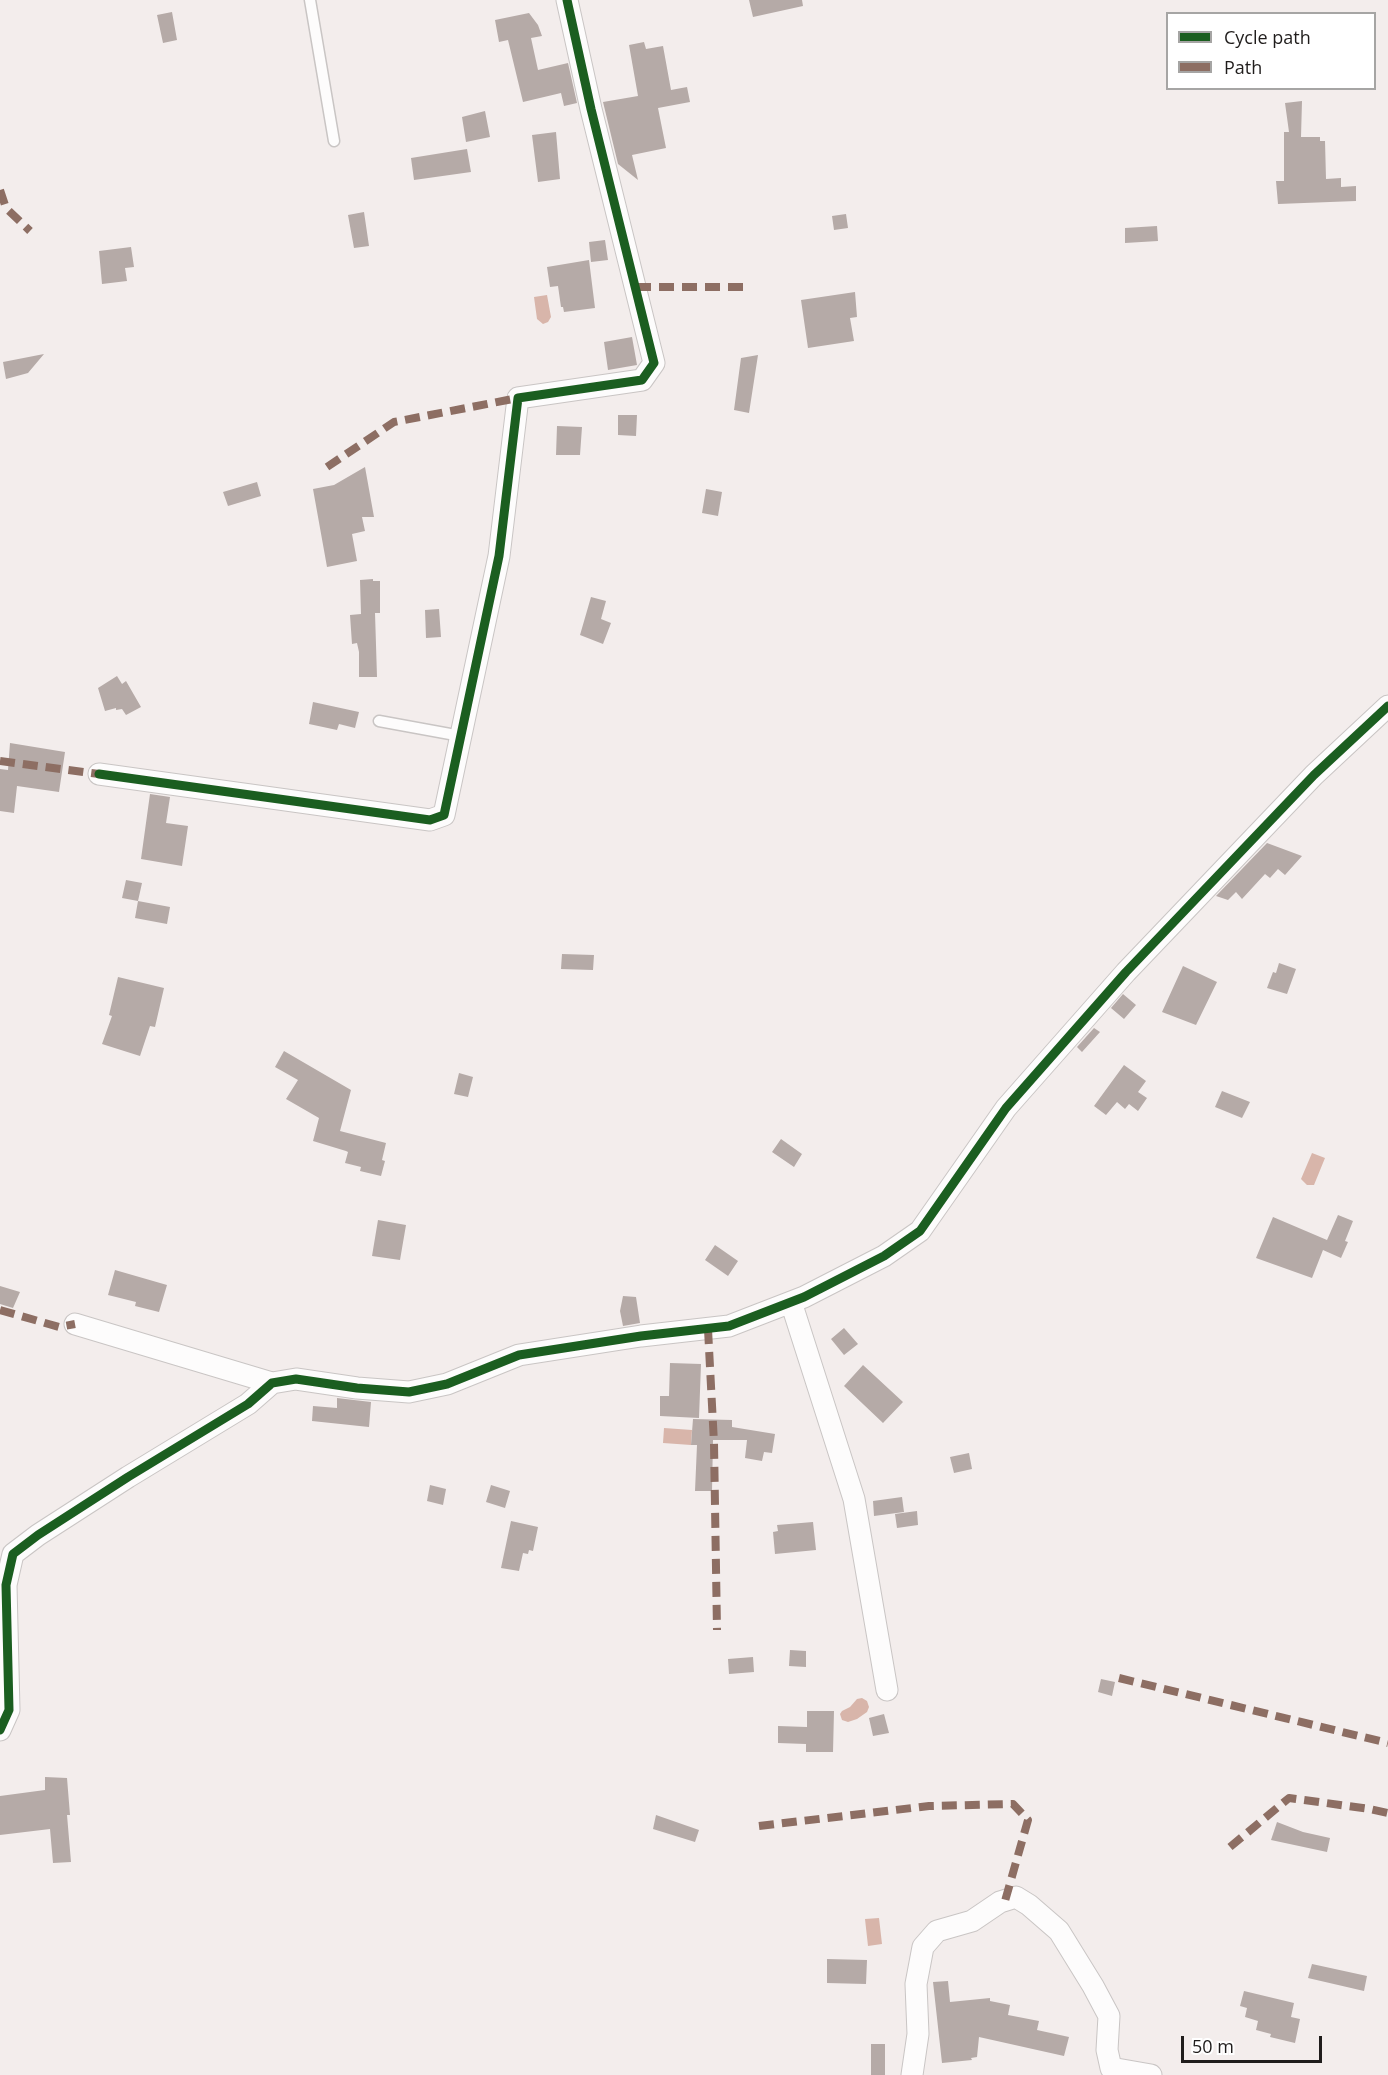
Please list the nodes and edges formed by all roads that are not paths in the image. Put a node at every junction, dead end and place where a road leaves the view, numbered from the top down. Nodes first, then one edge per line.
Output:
1 (310, 0) edge
2 (567, 0) edge
3 (334, 141) dead end
4 (1388, 706) edge
5 (379, 721) dead end
6 (461, 736) junction
7 (99, 774) dead end
8 (792, 1302) junction
9 (75, 1324) dead end
10 (272, 1383) junction
11 (887, 1690) dead end
12 (0, 1730) edge
13 (912, 2075) edge
14 (1151, 2075) edge

1 - 3 lane
2 - 6 street
4 - 8 street
5 - 6 lane
6 - 7 street
8 - 10 street
8 - 11 street
9 - 10 street
10 - 12 street
13 - 14 street

